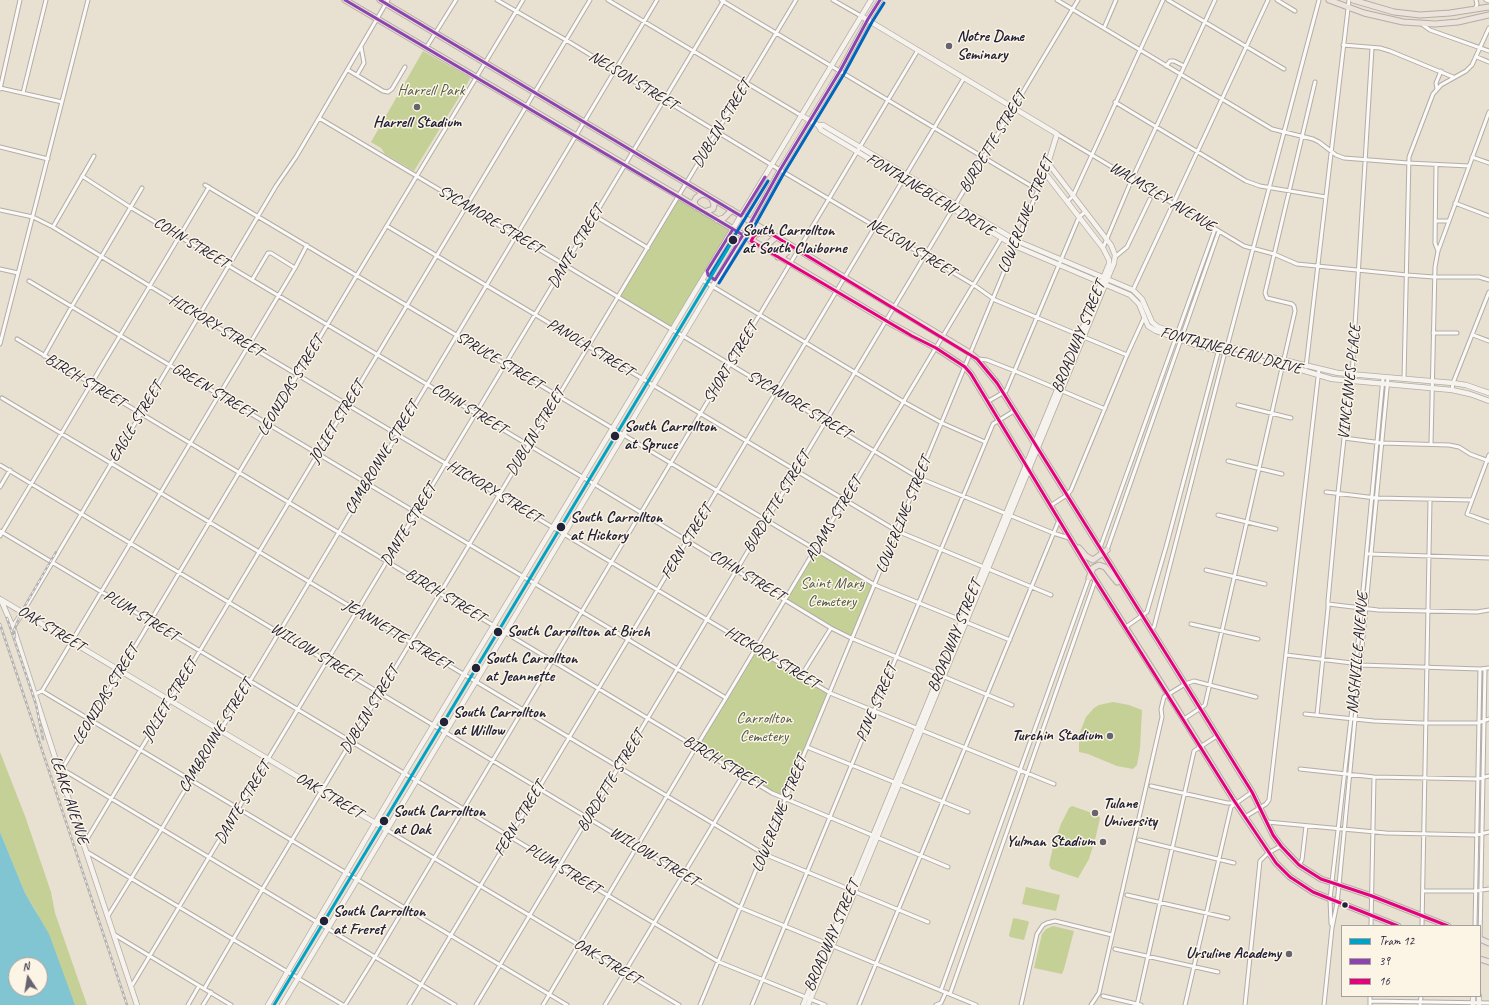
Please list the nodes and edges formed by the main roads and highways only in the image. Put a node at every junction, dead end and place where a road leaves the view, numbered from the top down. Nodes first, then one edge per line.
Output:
1 (345, 0) edge
2 (380, 0) edge
3 (1329, 0) edge
4 (1353, 0) edge
5 (387, 2) edge
6 (1489, 7) edge
7 (1458, 12) junction
8 (1489, 15) edge
9 (1458, 22) junction
10 (705, 194) junction
11 (712, 199) junction
12 (696, 207) junction
13 (732, 210) junction
14 (704, 212) junction
15 (717, 220) junction
16 (768, 232) junction
17 (776, 237) junction
18 (752, 241) junction
19 (786, 243) junction
20 (769, 251) junction
21 (778, 257) junction
22 (1065, 530) junction
23 (1105, 551) junction
24 (1090, 576) junction
25 (1134, 603) junction
26 (1395, 925) edge
27 (1445, 925) edge

1 - 12 main road
2 - 5 main road
3 - 9 main road
4 - 7 main road
5 - 10 main road
6 - 7 main road
7 - 9 main road
8 - 9 main road
10 - 11 main road
10 - 12 main road
11 - 13 main road
11 - 14 main road
12 - 14 main road
13 - 15 main road
13 - 16 main road
14 - 15 main road
15 - 18 main road
16 - 17 main road
16 - 18 main road
17 - 19 main road
17 - 20 main road
18 - 20 main road
19 - 21 main road
19 - 23 main road
20 - 21 main road
21 - 22 main road
22 - 23 main road
22 - 24 main road
23 - 25 main road
24 - 25 main road
24 - 26 main road
25 - 27 main road

